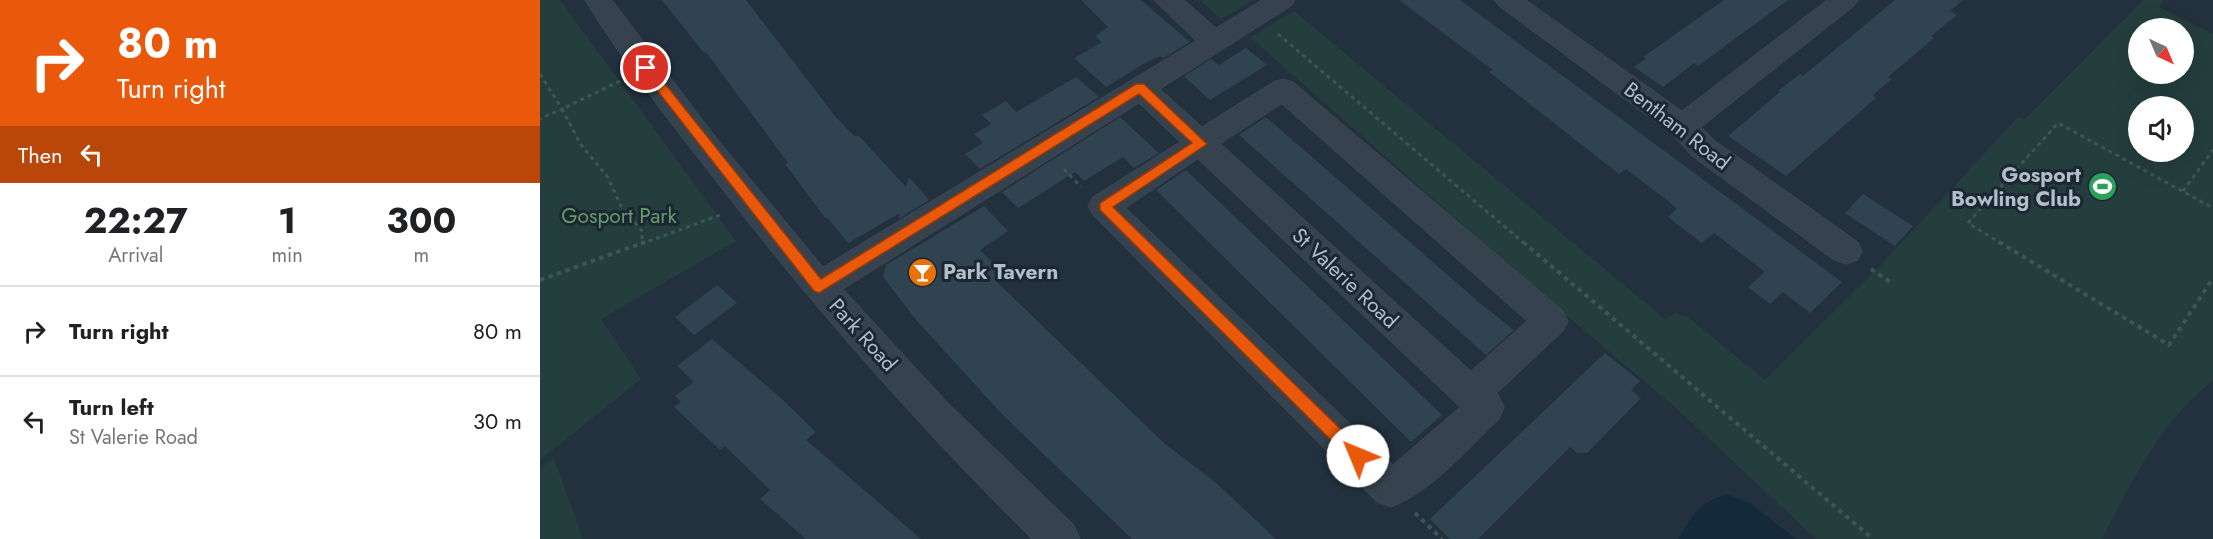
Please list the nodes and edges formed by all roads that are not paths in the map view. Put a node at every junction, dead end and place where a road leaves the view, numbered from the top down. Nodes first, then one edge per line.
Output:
1 (598, 0) edge
2 (1167, 0) edge
3 (1282, 0) edge
4 (1508, 0) edge
5 (1845, 0) edge
6 (1213, 41) junction
7 (1140, 87) junction
8 (1682, 126) junction
9 (1200, 144) junction
10 (1846, 251) dead end
11 (819, 287) junction
12 (1471, 394) junction
13 (1060, 539) edge

1 - 11 street, Park Road
2 - 6 street
3 - 6 street
4 - 8 street, Bentham Road
5 - 8 street
6 - 7 street
7 - 9 street, St Valerie Road
7 - 11 street
8 - 10 street, Bentham Road
9 - 12 street, St Valerie Road
9 - 12 street
9 - 12 street, St Valerie Road
11 - 13 street, Park Road

